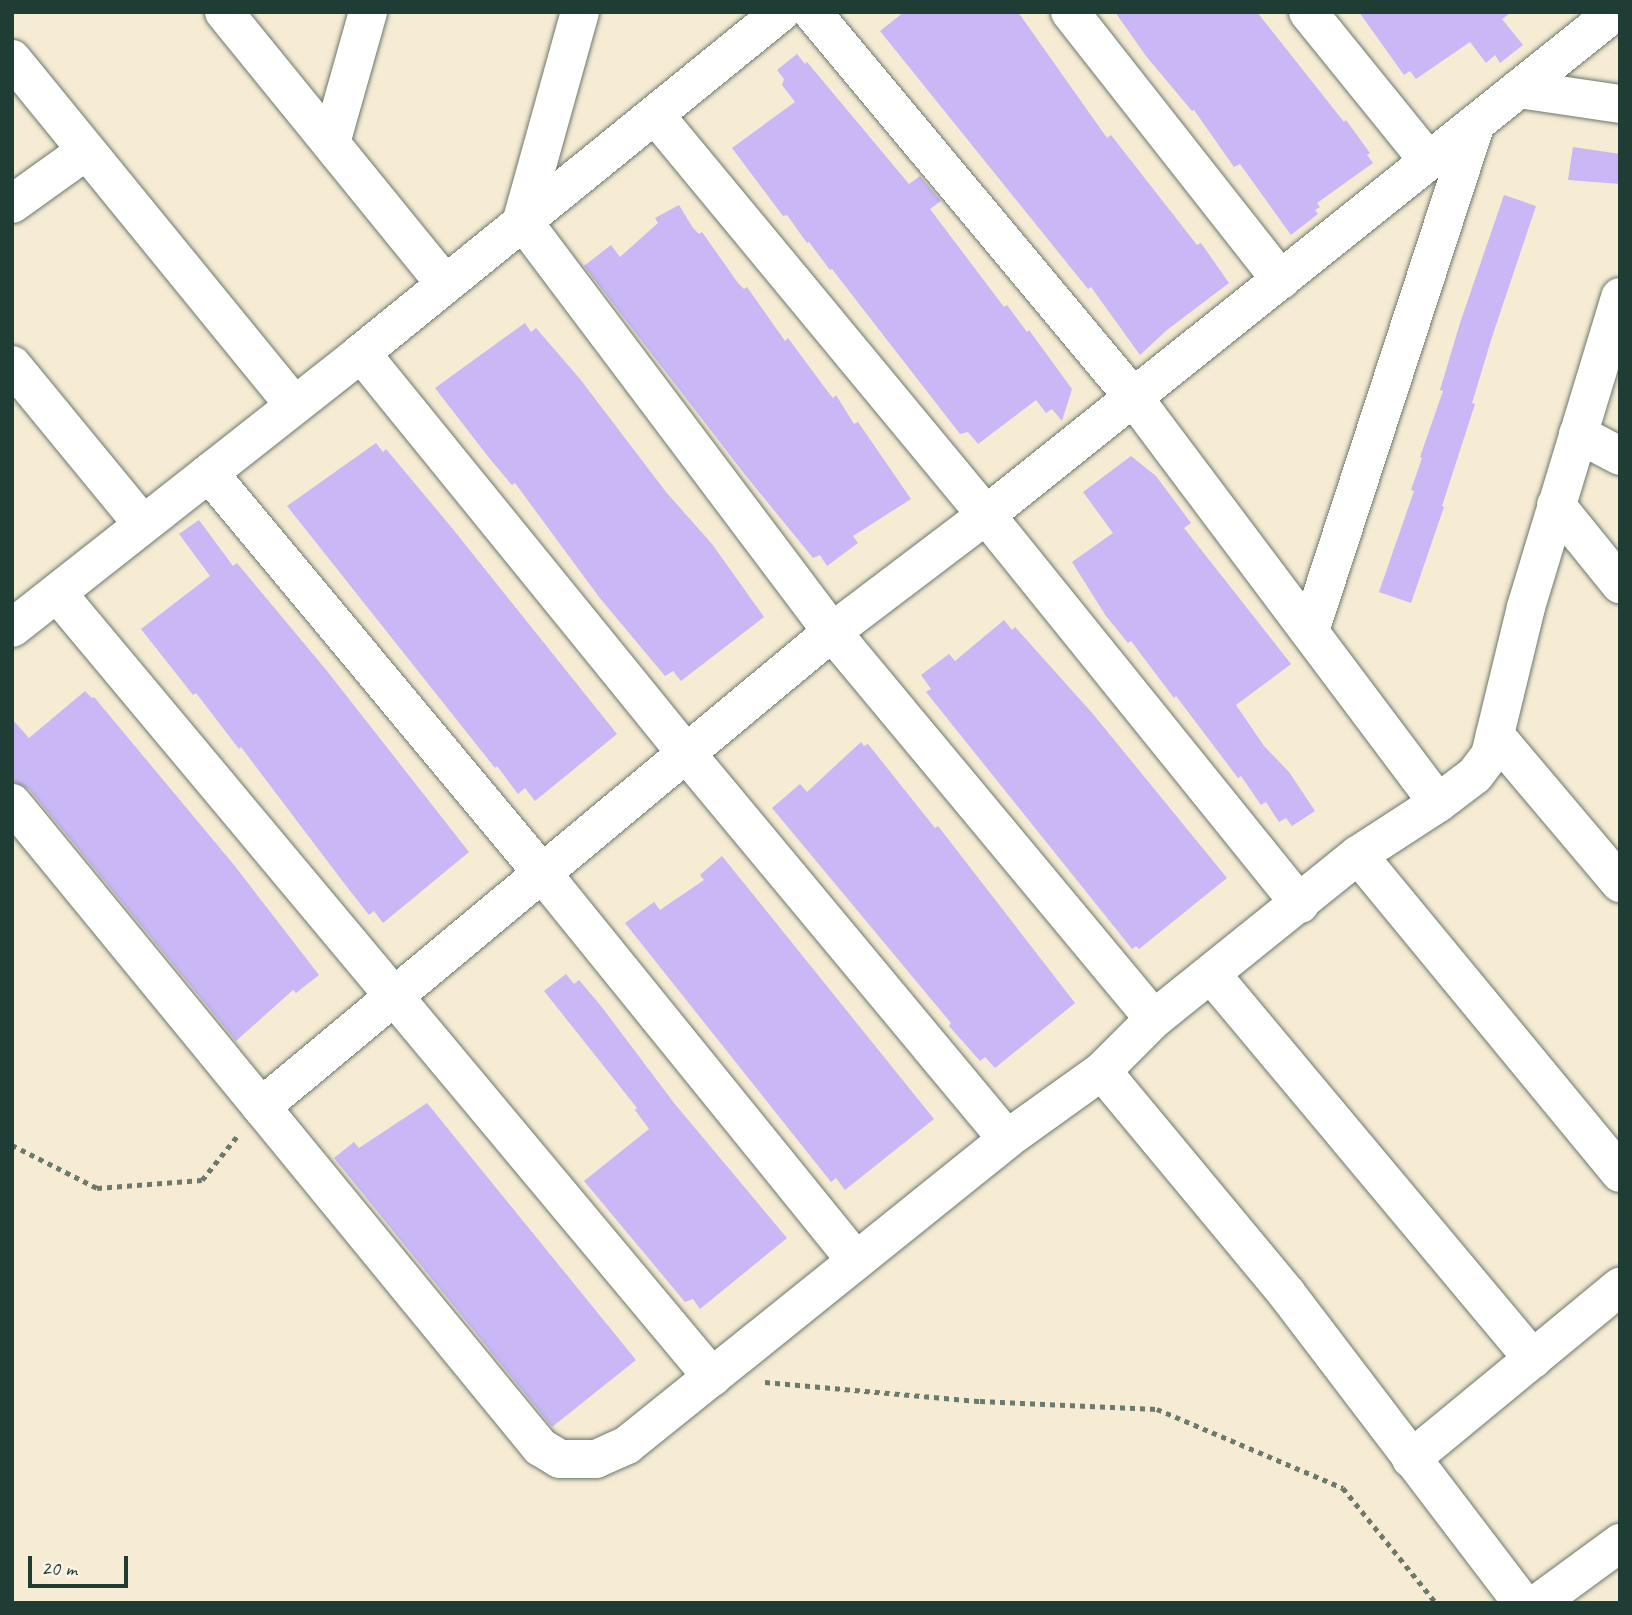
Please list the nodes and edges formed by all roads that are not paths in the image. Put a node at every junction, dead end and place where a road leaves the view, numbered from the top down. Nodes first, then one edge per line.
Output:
1 (224, 12) edge
2 (368, 12) edge
3 (580, 12) edge
4 (781, 12) edge
5 (812, 12) edge
6 (1070, 12) edge
7 (1308, 12) edge
8 (1597, 18) edge
9 (12, 59) edge
10 (1519, 89) junction
11 (1620, 104) edge
12 (655, 115) junction
13 (1476, 122) junction
14 (331, 143) junction
15 (86, 151) junction
16 (1429, 160) junction
17 (12, 204) edge
18 (522, 220) junction
19 (1281, 280) junction
20 (444, 283) junction
21 (1620, 297) edge
22 (360, 353) junction
23 (12, 365) edge
24 (1133, 398) junction
25 (294, 405) junction
26 (1578, 435) junction
27 (1620, 456) edge
28 (209, 473) junction
29 (1556, 505) junction
30 (986, 515) junction
31 (142, 523) junction
32 (1620, 584) edge
33 (57, 593) junction
34 (12, 628) edge
35 (1310, 631) junction
36 (832, 632) junction
37 (1495, 735) junction
38 (686, 753) junction
39 (12, 803) edge
40 (1438, 803) junction
41 (1358, 855) junction
42 (542, 873) junction
43 (1620, 883) edge
44 (1300, 904) junction
45 (1211, 974) junction
46 (396, 995) junction
47 (1154, 1019) junction
48 (1102, 1071) junction
49 (261, 1107) junction
50 (1007, 1139) junction
51 (1620, 1173) edge
52 (856, 1261) junction
53 (1620, 1287) edge
54 (1533, 1359) junction
55 (712, 1377) junction
56 (1411, 1459) junction
57 (1620, 1543) edge
58 (1522, 1603) edge
59 (1538, 1603) edge

1 - 14 street
2 - 14 street
3 - 18 street
4 - 12 street
5 - 24 street
6 - 19 street
7 - 16 street
8 - 10 street
9 - 15 street
10 - 11 street
10 - 13 street
12 - 18 street
12 - 30 street
13 - 16 street
13 - 35 street
14 - 20 street
15 - 17 street
15 - 25 street
16 - 19 street
18 - 20 street
18 - 36 street
19 - 24 street
20 - 22 street
21 - 26 street
22 - 25 street
22 - 38 street
23 - 31 street
24 - 30 street
24 - 35 street
25 - 28 street
26 - 27 street
26 - 29 street
28 - 31 street
28 - 42 street
29 - 32 street
29 - 37 street
30 - 36 street
30 - 44 street
31 - 33 street
33 - 34 street
33 - 46 street
35 - 40 street
36 - 38 street
36 - 47 street
37 - 40 street
37 - 43 street
38 - 42 street
38 - 50 street
39 - 49 street
40 - 41 street
41 - 44 street
41 - 51 street
42 - 46 street
42 - 52 street
44 - 45 street
45 - 47 street
45 - 54 street
46 - 49 street
46 - 55 street
47 - 48 street
48 - 50 street
48 - 56 street
49 - 55 street
50 - 52 street
52 - 55 street
53 - 54 street
54 - 56 street
56 - 58 street
57 - 59 street

